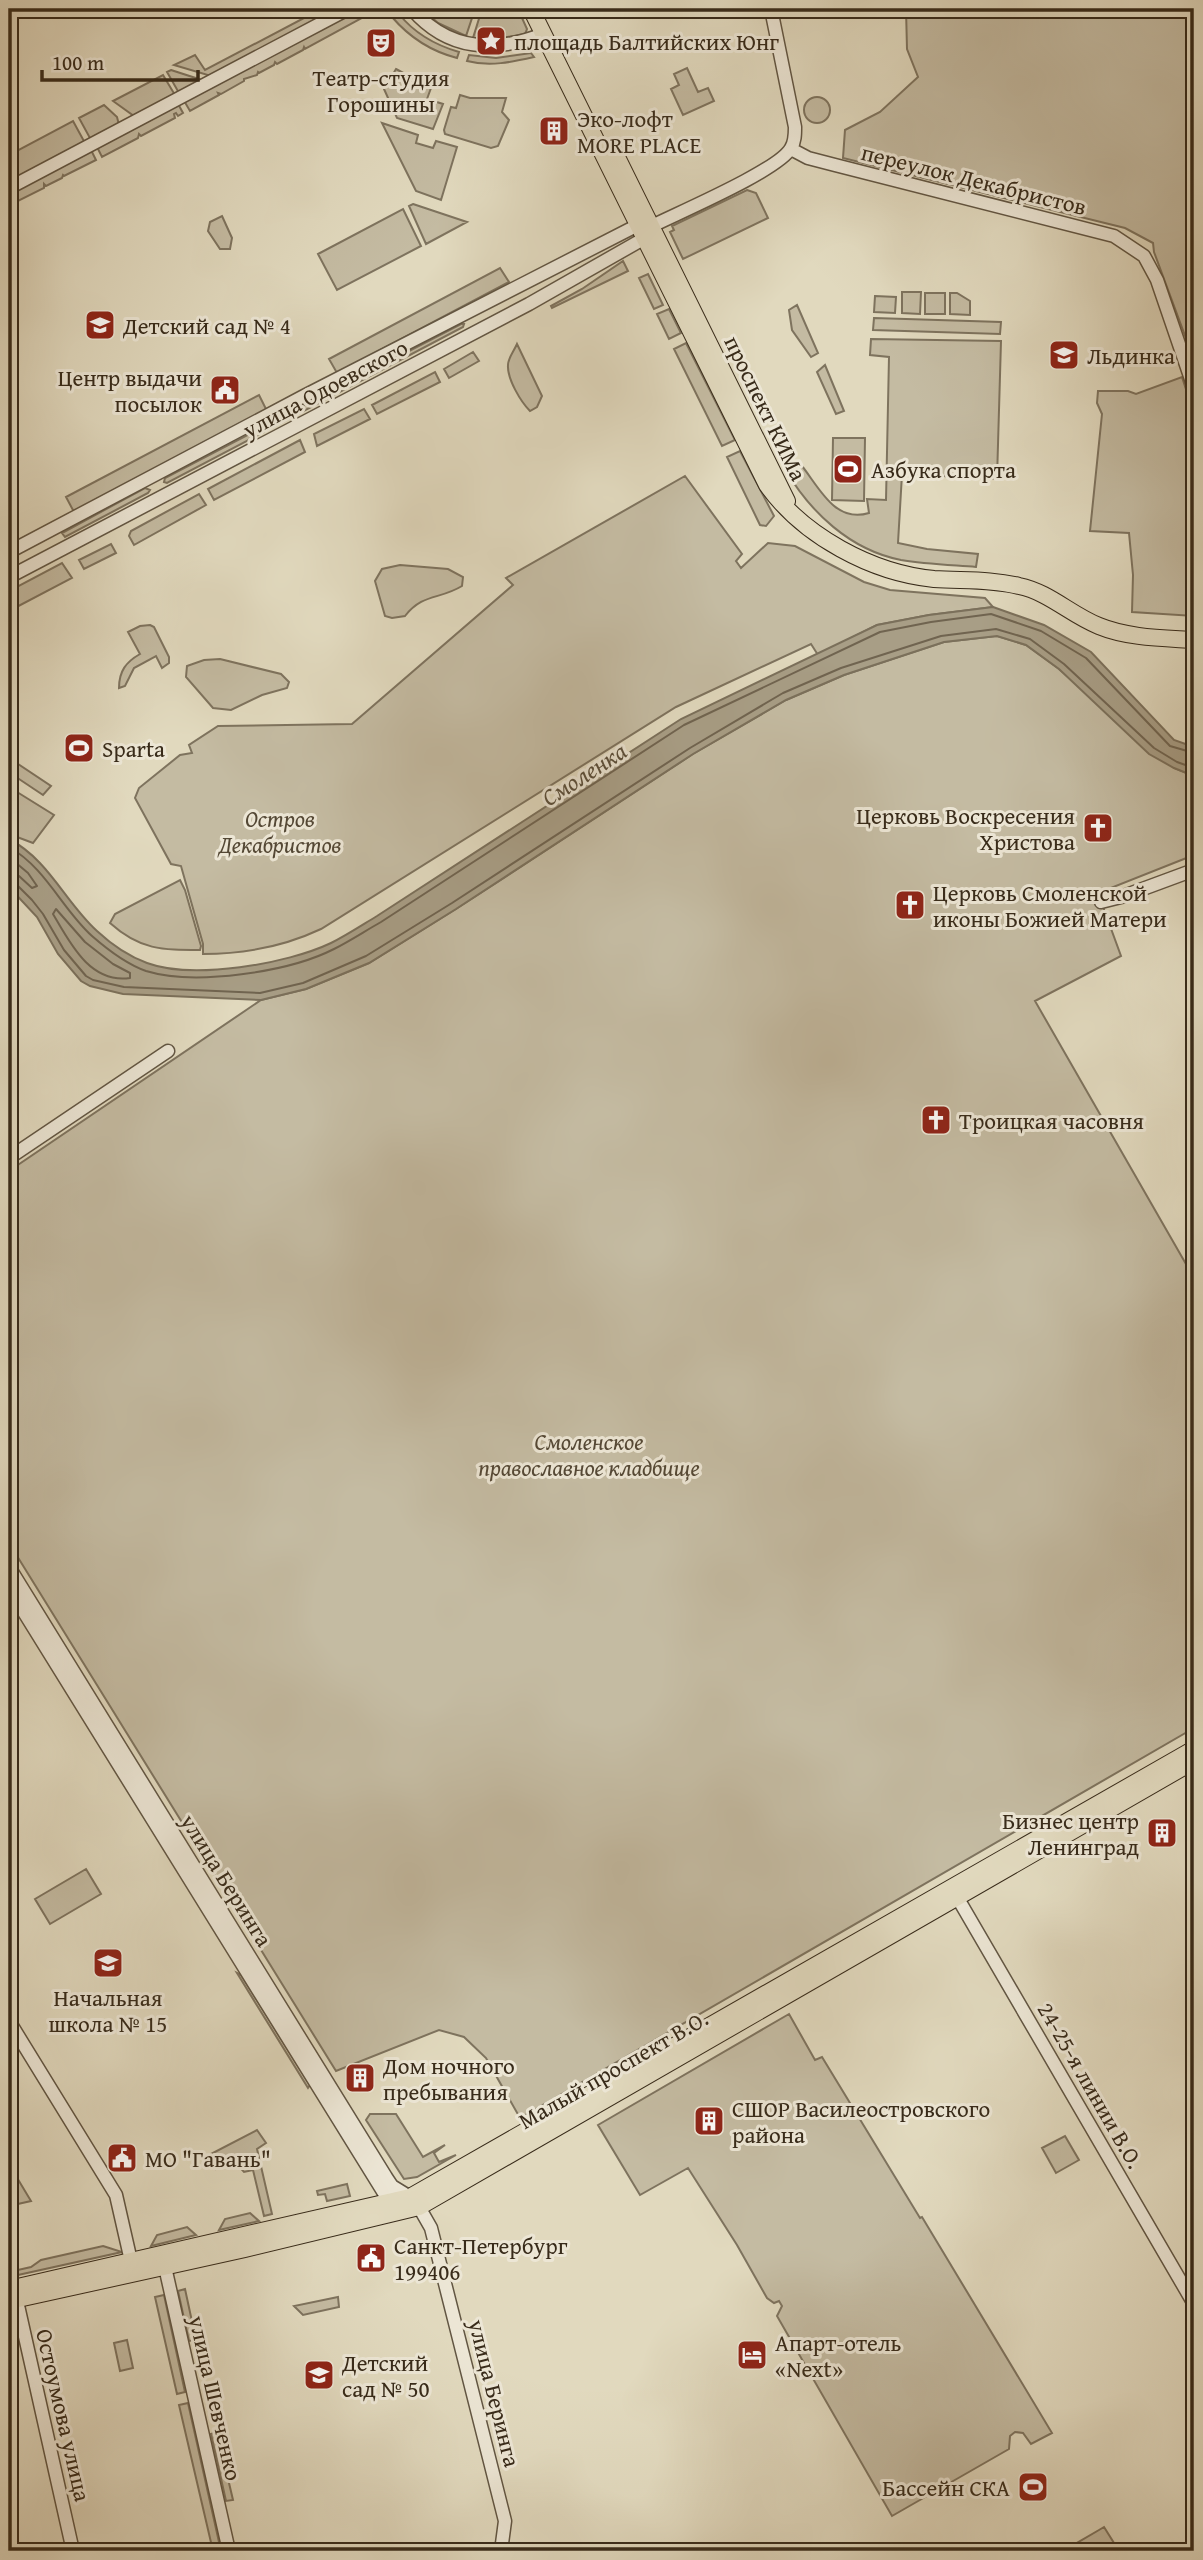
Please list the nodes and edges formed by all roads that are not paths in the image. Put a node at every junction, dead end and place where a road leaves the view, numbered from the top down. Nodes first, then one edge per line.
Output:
1 (348, 9) edge
2 (412, 9) edge
3 (531, 9) edge
4 (541, 9) edge
5 (771, 9) edge
6 (543, 34) junction
7 (791, 149) junction
8 (9, 188) edge
9 (645, 230) junction
10 (467, 313) junction
11 (476, 332) junction
12 (1194, 388) edge
13 (151, 476) junction
14 (162, 497) junction
15 (9, 552) edge
16 (9, 577) edge
17 (1194, 640) edge
18 (1194, 870) edge
19 (1101, 901) dead end
20 (167, 1051) dead end
21 (9, 1158) edge
22 (9, 1567) edge
23 (9, 1588) edge
24 (1194, 1749) edge
25 (1194, 1761) edge
26 (954, 1892) junction
27 (9, 2021) edge
28 (414, 2202) junction
29 (393, 2203) junction
30 (164, 2260) junction
31 (131, 2261) junction
32 (12, 2294) edge
33 (1194, 2304) edge
34 (73, 2551) edge
35 (229, 2551) edge
36 (501, 2551) edge

1 - 8 street
2 - 6 street
3 - 6 main road, проспект КИМа
4 - 9 main road, проспект КИМа
5 - 7 street
6 - 9 main road, проспект КИМа
7 - 9 street, улица Одоевского
7 - 12 street, переулок Декабристов
9 - 10 street, улица Одоевского
9 - 11 street, улица Одоевского
9 - 17 main road, проспект КИМа
10 - 11 street
10 - 13 street, улица Одоевского
11 - 14 street, улица Одоевского
13 - 14 street
13 - 15 street, улица Одоевского
14 - 16 street, улица Одоевского
18 - 19 street
20 - 21 street
22 - 28 street, улица Беринга
23 - 29 street, улица Беринга
24 - 26 main road, Малый проспект В.О.
25 - 26 main road, Малый проспект В.О.
26 - 28 main road, Малый проспект В.О.
26 - 33 street, 24-25-я линии В.О.
27 - 31 street
28 - 29 main road, Малый проспект В.О.
28 - 30 main road, Малый проспект В.О.
28 - 36 street, улица Беринга
29 - 30 main road, Малый проспект В.О.
30 - 31 main road, Малый проспект В.О.
30 - 32 main road, Малый проспект В.О.
30 - 35 street, улица Шевченко
31 - 32 main road, Малый проспект В.О.
32 - 34 street, Остоумова улица

